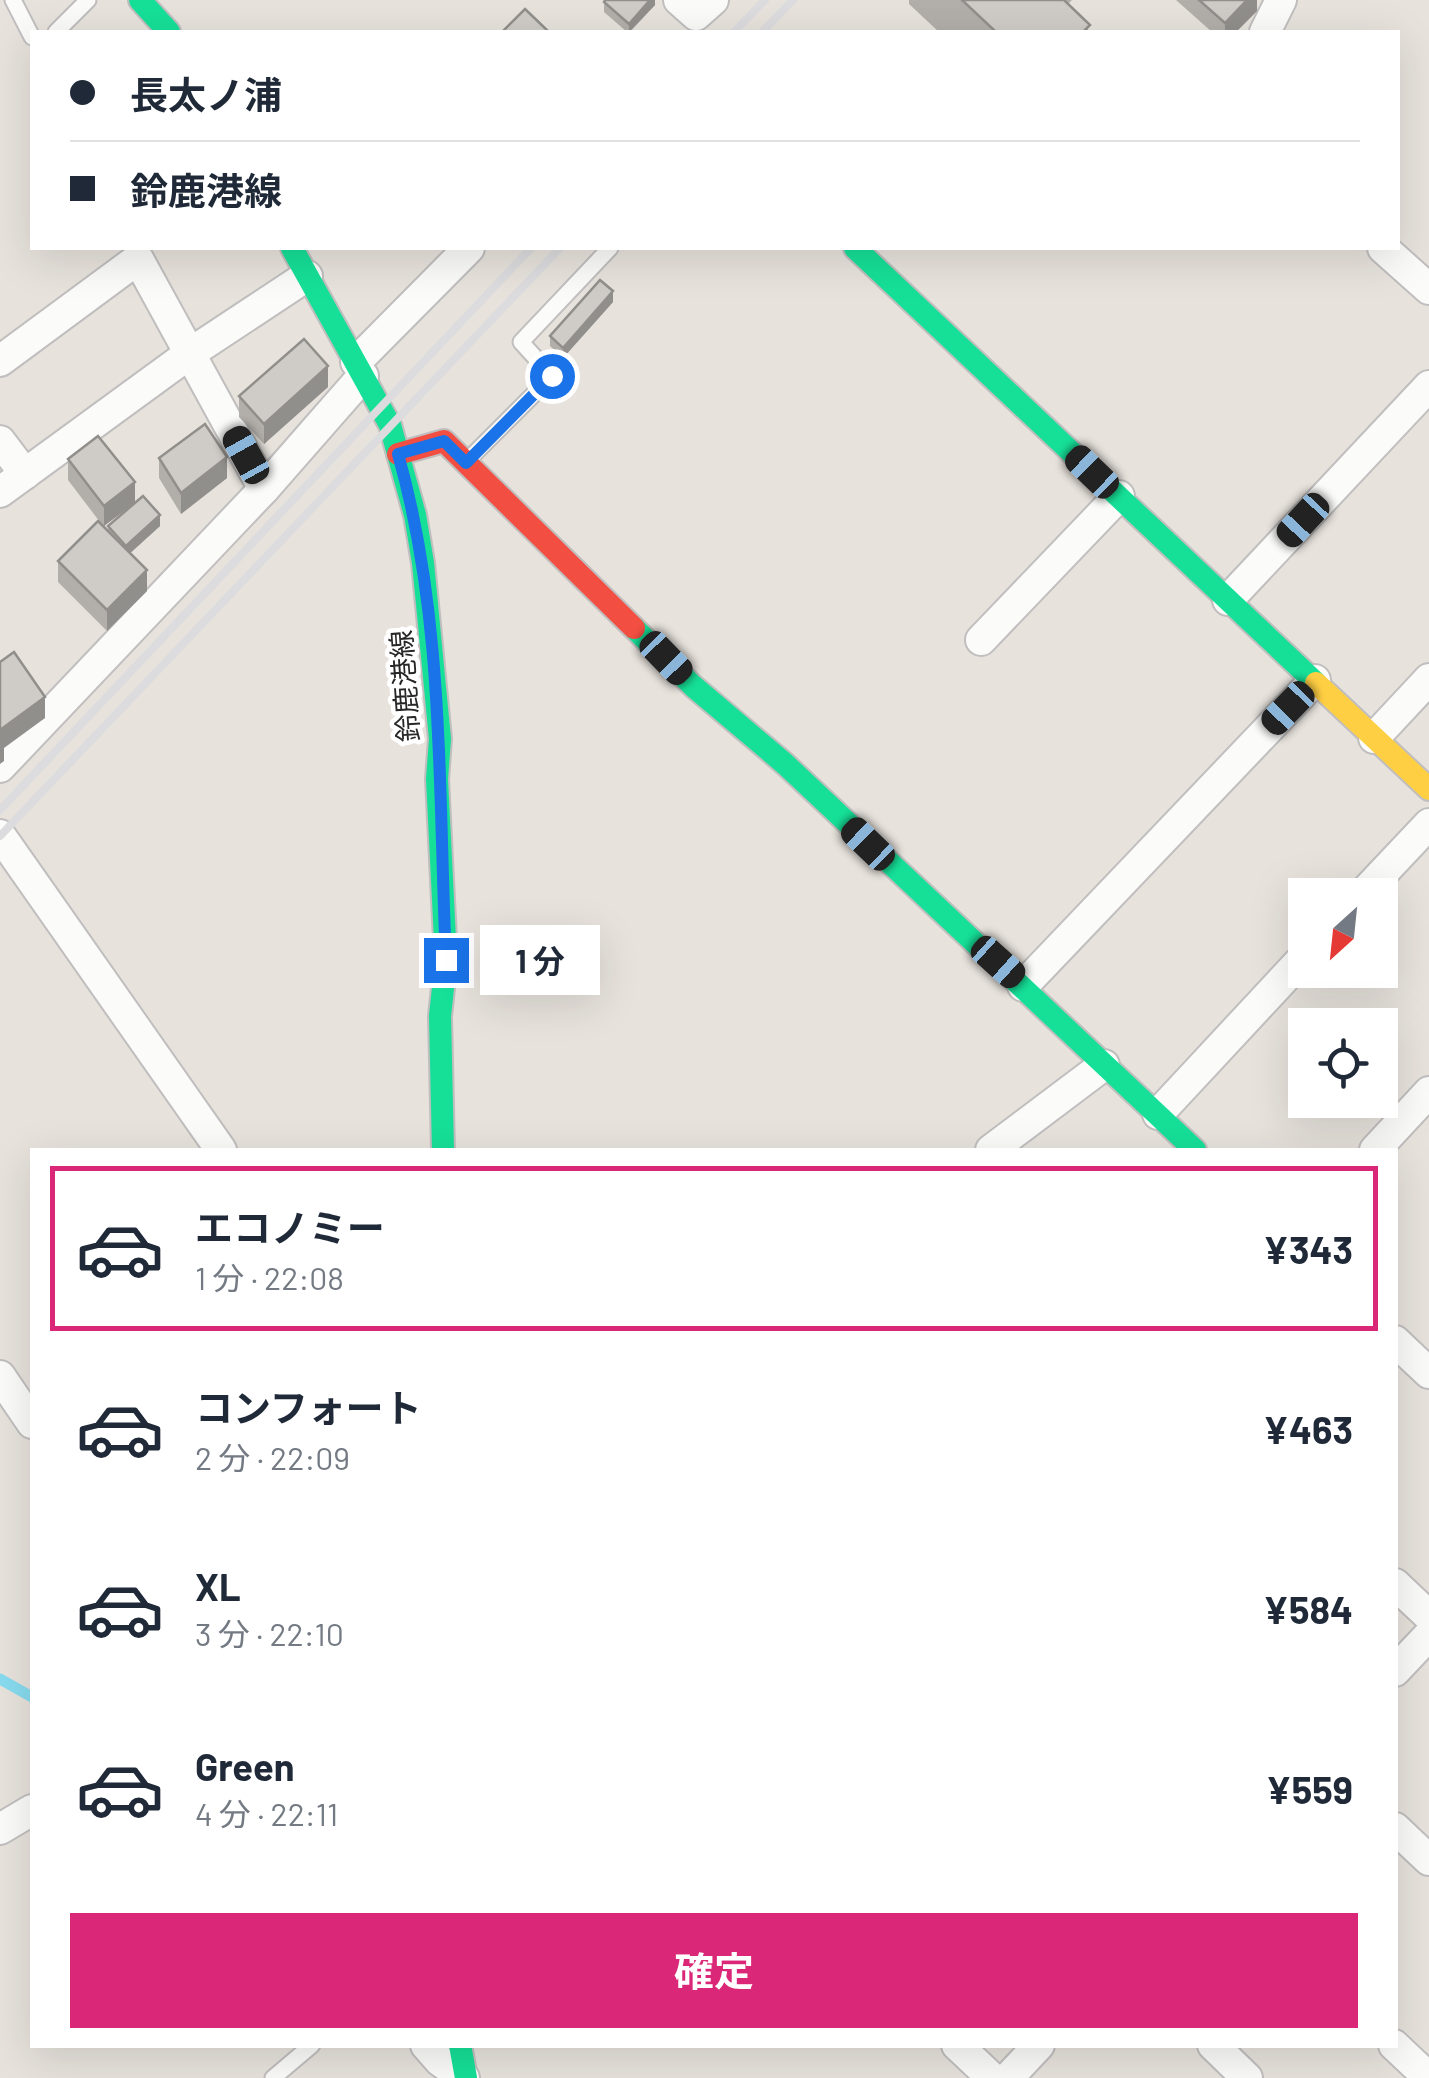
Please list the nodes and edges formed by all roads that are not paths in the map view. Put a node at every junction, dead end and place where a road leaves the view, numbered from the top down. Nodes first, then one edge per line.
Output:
1 (14, 0) edge
2 (88, 0) edge
3 (140, 0) edge
4 (1281, 0) edge
5 (58, 30) edge
6 (167, 30) edge
7 (1266, 30) edge
8 (30, 33) edge
9 (293, 250) edge
10 (467, 250) edge
11 (608, 250) edge
12 (858, 250) edge
13 (1386, 250) edge
14 (307, 276) junction
15 (1429, 289) edge
16 (190, 354) junction
17 (0, 361) edge
18 (360, 369) junction
19 (1429, 386) edge
20 (0, 441) edge
21 (398, 454) junction
22 (466, 463) junction
23 (12, 483) edge
24 (264, 489) junction
25 (1119, 496) junction
26 (1228, 600) junction
27 (981, 640) dead end
28 (1429, 679) edge
29 (1315, 680) junction
30 (1374, 738) junction
31 (0, 767) edge
32 (1429, 789) edge
33 (1429, 824) edge
34 (0, 835) edge
35 (1378, 878) edge
36 (1288, 974) edge
37 (1024, 986) junction
38 (1104, 1065) junction
39 (1429, 1092) edge
40 (1158, 1114) junction
41 (220, 1148) edge
42 (443, 1148) edge
43 (994, 1148) edge
44 (1193, 1148) edge
45 (1377, 1148) edge
46 (1398, 1344) edge
47 (1429, 1373) edge
48 (0, 1376) edge
49 (30, 1419) edge
50 (1398, 1589) edge
51 (1427, 1636) edge
52 (1398, 1668) edge
53 (30, 1811) edge
54 (0, 1829) edge
55 (1398, 1831) edge
56 (1429, 1860) edge
57 (308, 2048) edge
58 (428, 2048) edge
59 (460, 2048) edge
60 (959, 2048) edge
61 (1036, 2048) edge
62 (1216, 2048) edge
63 (1397, 2048) edge
64 (272, 2078) edge
65 (465, 2078) edge
66 (992, 2078) edge
67 (1008, 2078) edge
68 (1248, 2078) edge
69 (1429, 2078) edge

1 - 8 lane
2 - 5 lane
3 - 6 street
4 - 7 street
9 - 14 street, 鈴鹿港線
10 - 18 street
11 - 22 lane
12 - 25 street
13 - 15 street
14 - 16 street
14 - 18 street, 鈴鹿港線
16 - 17 street
16 - 23 street
16 - 24 street
18 - 21 street, 鈴鹿港線
18 - 24 street
19 - 26 street
20 - 23 street
21 - 22 street
21 - 42 street, 鈴鹿港線
22 - 37 street
24 - 31 street
25 - 26 street
25 - 27 street
26 - 29 street
28 - 30 street
29 - 30 street
29 - 37 street
30 - 32 street
33 - 35 street
34 - 41 street
36 - 40 street
37 - 38 street
38 - 40 street
38 - 43 street
39 - 45 street
40 - 44 street
46 - 47 street
48 - 49 street
50 - 51 street
51 - 52 street
53 - 54 street
55 - 56 street
57 - 64 lane
58 - 65 street
59 - 65 street
60 - 66 street
61 - 67 street
62 - 68 street
63 - 69 street

